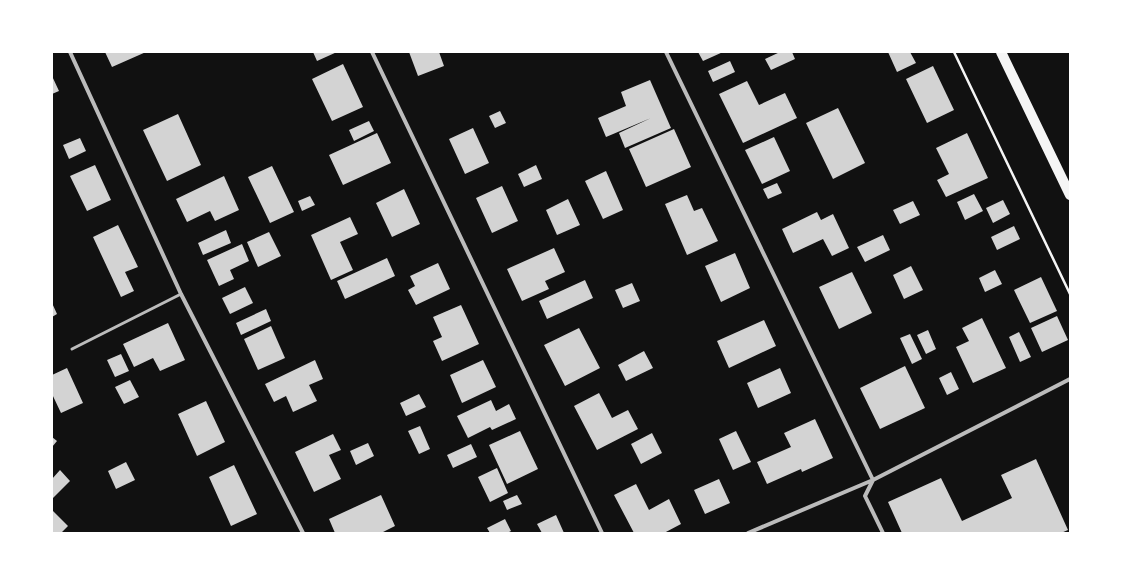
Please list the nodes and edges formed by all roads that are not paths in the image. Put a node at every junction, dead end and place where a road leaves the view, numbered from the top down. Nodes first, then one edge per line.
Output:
1 (70, 52) edge
2 (372, 52) edge
3 (666, 52) edge
4 (1001, 52) edge
5 (1070, 195) edge
6 (181, 294) junction
7 (72, 349) dead end
8 (1070, 379) edge
9 (873, 480) junction
10 (303, 533) edge
11 (602, 533) edge
12 (748, 533) edge
13 (883, 533) edge

1 - 6 street
2 - 11 street
3 - 9 street
4 - 5 main road
6 - 7 lane
6 - 10 street
8 - 9 street
9 - 12 street
9 - 13 street

